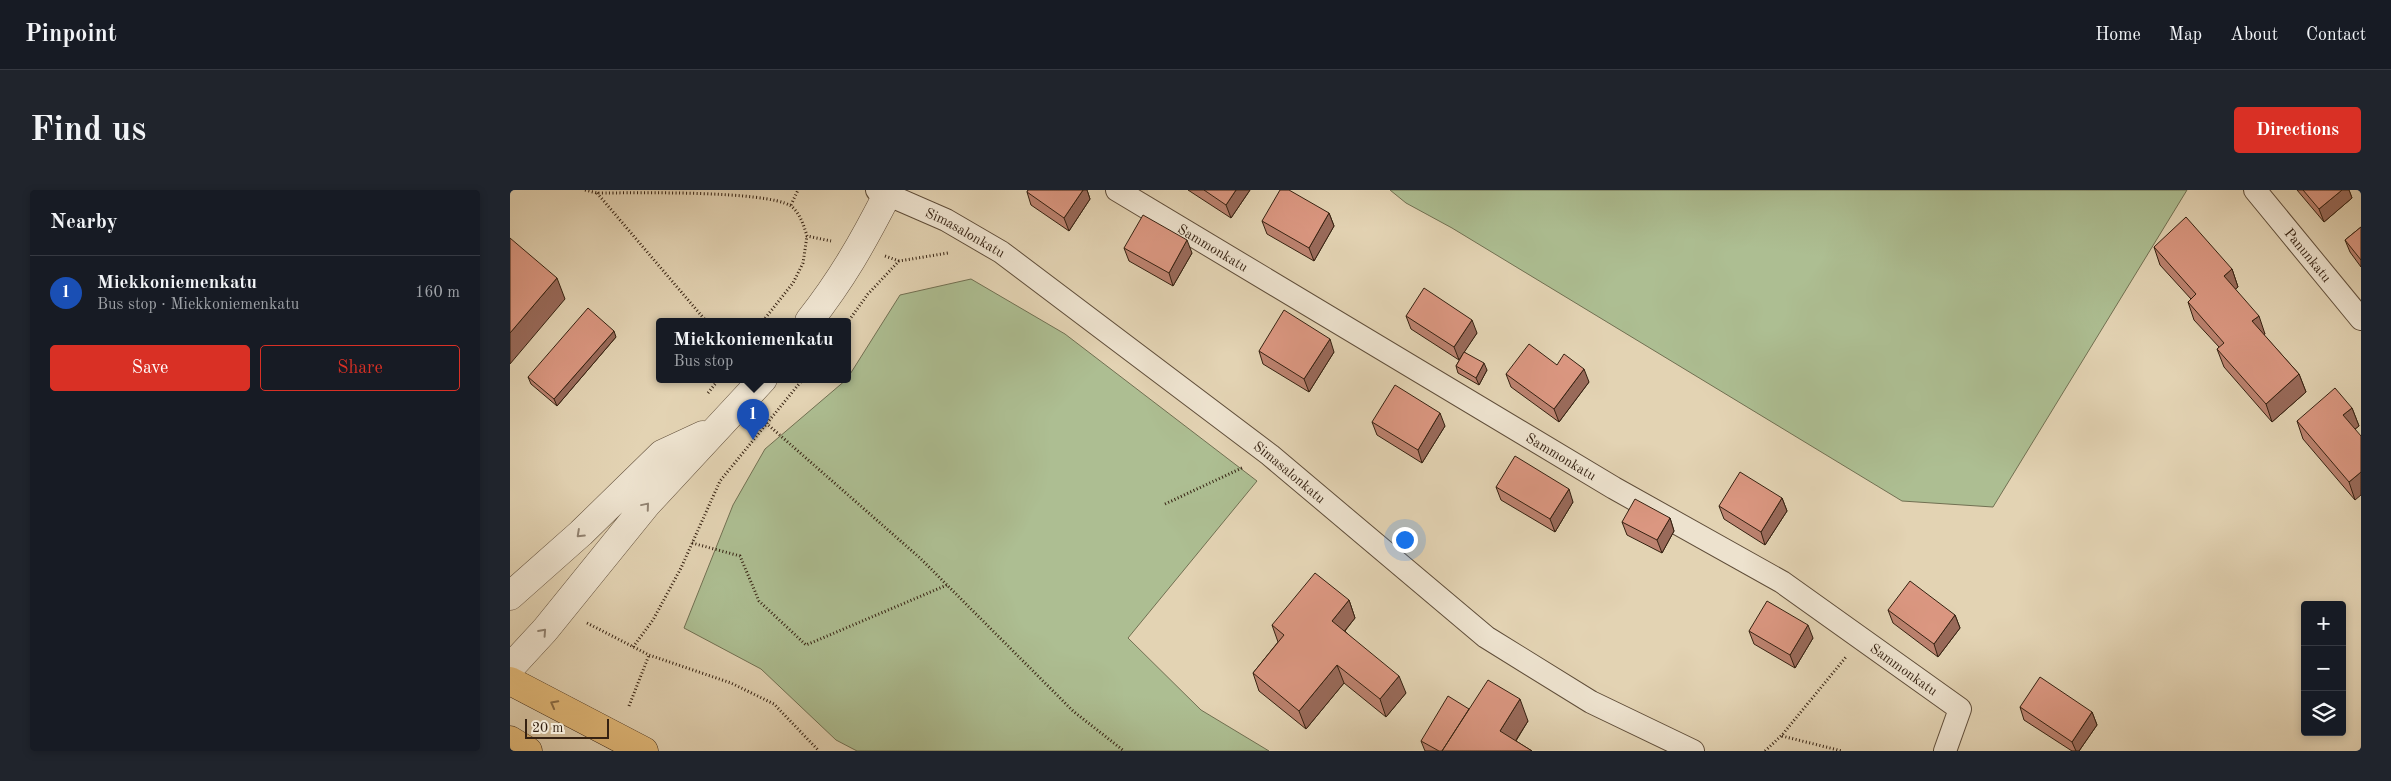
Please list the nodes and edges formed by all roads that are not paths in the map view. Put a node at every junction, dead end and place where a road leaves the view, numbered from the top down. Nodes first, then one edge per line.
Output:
1 (1117, 190) edge
2 (2255, 190) edge
3 (882, 192) edge
4 (810, 318) edge
5 (2361, 319) edge
6 (759, 383) edge
7 (714, 431) junction
8 (510, 596) edge
9 (510, 668) edge
10 (510, 681) edge
11 (510, 740) edge
12 (510, 750) edge
13 (520, 751) edge
14 (528, 751) edge
15 (644, 751) edge
16 (1693, 751) edge
17 (1946, 751) edge

1 - 17 street, Sammonkatu
2 - 5 street, Panunkatu
3 - 4 street
3 - 16 street, Simasalonkatu
6 - 7 street
7 -> 8 street
9 -> 7 street
15 -> 10 highway
11 - 14 highway
12 - 13 highway

